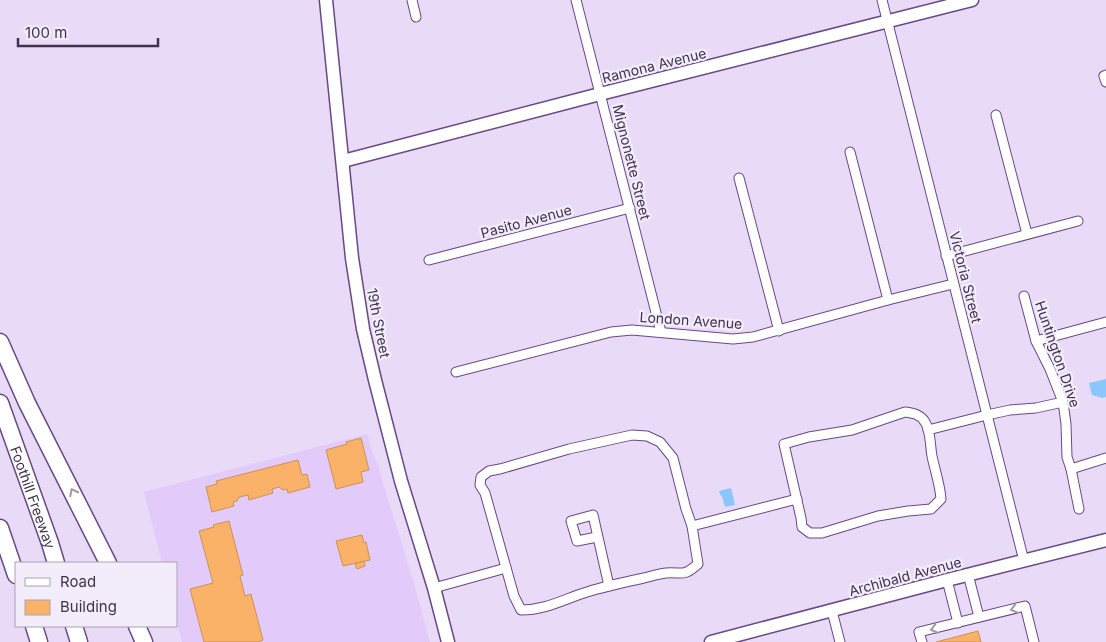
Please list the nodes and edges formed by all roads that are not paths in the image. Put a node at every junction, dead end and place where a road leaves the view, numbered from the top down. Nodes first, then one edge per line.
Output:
1 (326, 0) edge
2 (412, 0) edge
3 (576, 0) edge
4 (882, 0) edge
5 (972, 0) edge
6 (416, 17) dead end
7 (888, 22) junction
8 (600, 94) junction
9 (996, 116) dead end
10 (850, 152) dead end
11 (343, 162) junction
12 (740, 178) dead end
13 (630, 208) junction
14 (1078, 221) dead end
15 (1027, 234) junction
16 (946, 256) junction
17 (429, 260) dead end
18 (953, 284) junction
19 (1024, 296) dead end
20 (888, 300) junction
21 (1106, 322) edge
22 (779, 331) junction
23 (661, 332) junction
24 (1036, 341) junction
25 (0, 342) edge
26 (456, 372) dead end
27 (1063, 402) junction
28 (0, 403) edge
29 (987, 415) junction
30 (928, 430) junction
31 (1106, 458) edge
32 (1071, 469) junction
33 (797, 499) junction
34 (1080, 509) dead end
35 (692, 526) junction
36 (0, 528) edge
37 (597, 537) dead end
38 (1106, 540) edge
39 (1024, 560) junction
40 (56, 562) edge
41 (107, 562) edge
42 (506, 568) junction
43 (15, 572) edge
44 (968, 574) junction
45 (947, 580) junction
46 (609, 586) junction
47 (434, 588) junction
48 (832, 611) junction
49 (979, 618) junction
50 (958, 623) junction
51 (34, 627) edge
52 (74, 627) edge
53 (137, 627) edge
54 (39, 642) edge
55 (79, 642) edge
56 (144, 642) edge
57 (448, 642) edge
58 (711, 642) edge
59 (840, 642) edge
60 (922, 642) edge
61 (1034, 642) edge

1 - 11 main road, 19th Street
2 - 6 street
3 - 8 street, Mignonette Street
4 - 7 street, Victoria Street
5 - 7 main road, Ramona Avenue
7 - 8 main road, Ramona Avenue
7 - 16 street, Victoria Street
8 - 11 main road, Ramona Avenue
8 - 13 street, Mignonette Street
9 - 15 street
10 - 20 street
11 - 47 main road, 19th Street
12 - 22 street
13 - 17 street, Pasito Avenue
13 - 23 street, Mignonette Street
14 - 15 street
15 - 16 street
16 - 18 street, Victoria Street
18 - 20 street, London Avenue
18 - 29 street, Victoria Street
19 - 24 street, Huntington Drive
20 - 22 street, London Avenue
21 - 24 street
22 - 23 street, London Avenue
23 - 26 street, London Avenue
24 - 27 street, Huntington Drive
41 -> 25 highway
27 - 29 street
27 - 32 street, Huntington Drive
28 - 40 highway, Foothill Freeway
29 - 30 street
29 - 39 street, Victoria Street
30 - 33 street
30 - 33 street
31 - 32 street
32 - 34 street, Huntington Drive
33 - 35 street
35 - 42 street
35 - 46 street
36 - 43 highway
37 - 46 street
38 - 39 main road, Archibald Avenue
39 - 44 main road, Archibald Avenue
42 - 46 street
42 - 47 street
44 - 45 main road, Archibald Avenue
44 - 49 street
45 - 48 main road, Archibald Avenue
45 - 50 street
47 - 57 main road, 19th Street
48 - 58 main road, Archibald Avenue
48 - 59 street
49 - 50 street
61 -> 49 street
50 -> 60 street
51 - 54 highway
52 - 55 highway
53 - 56 highway

